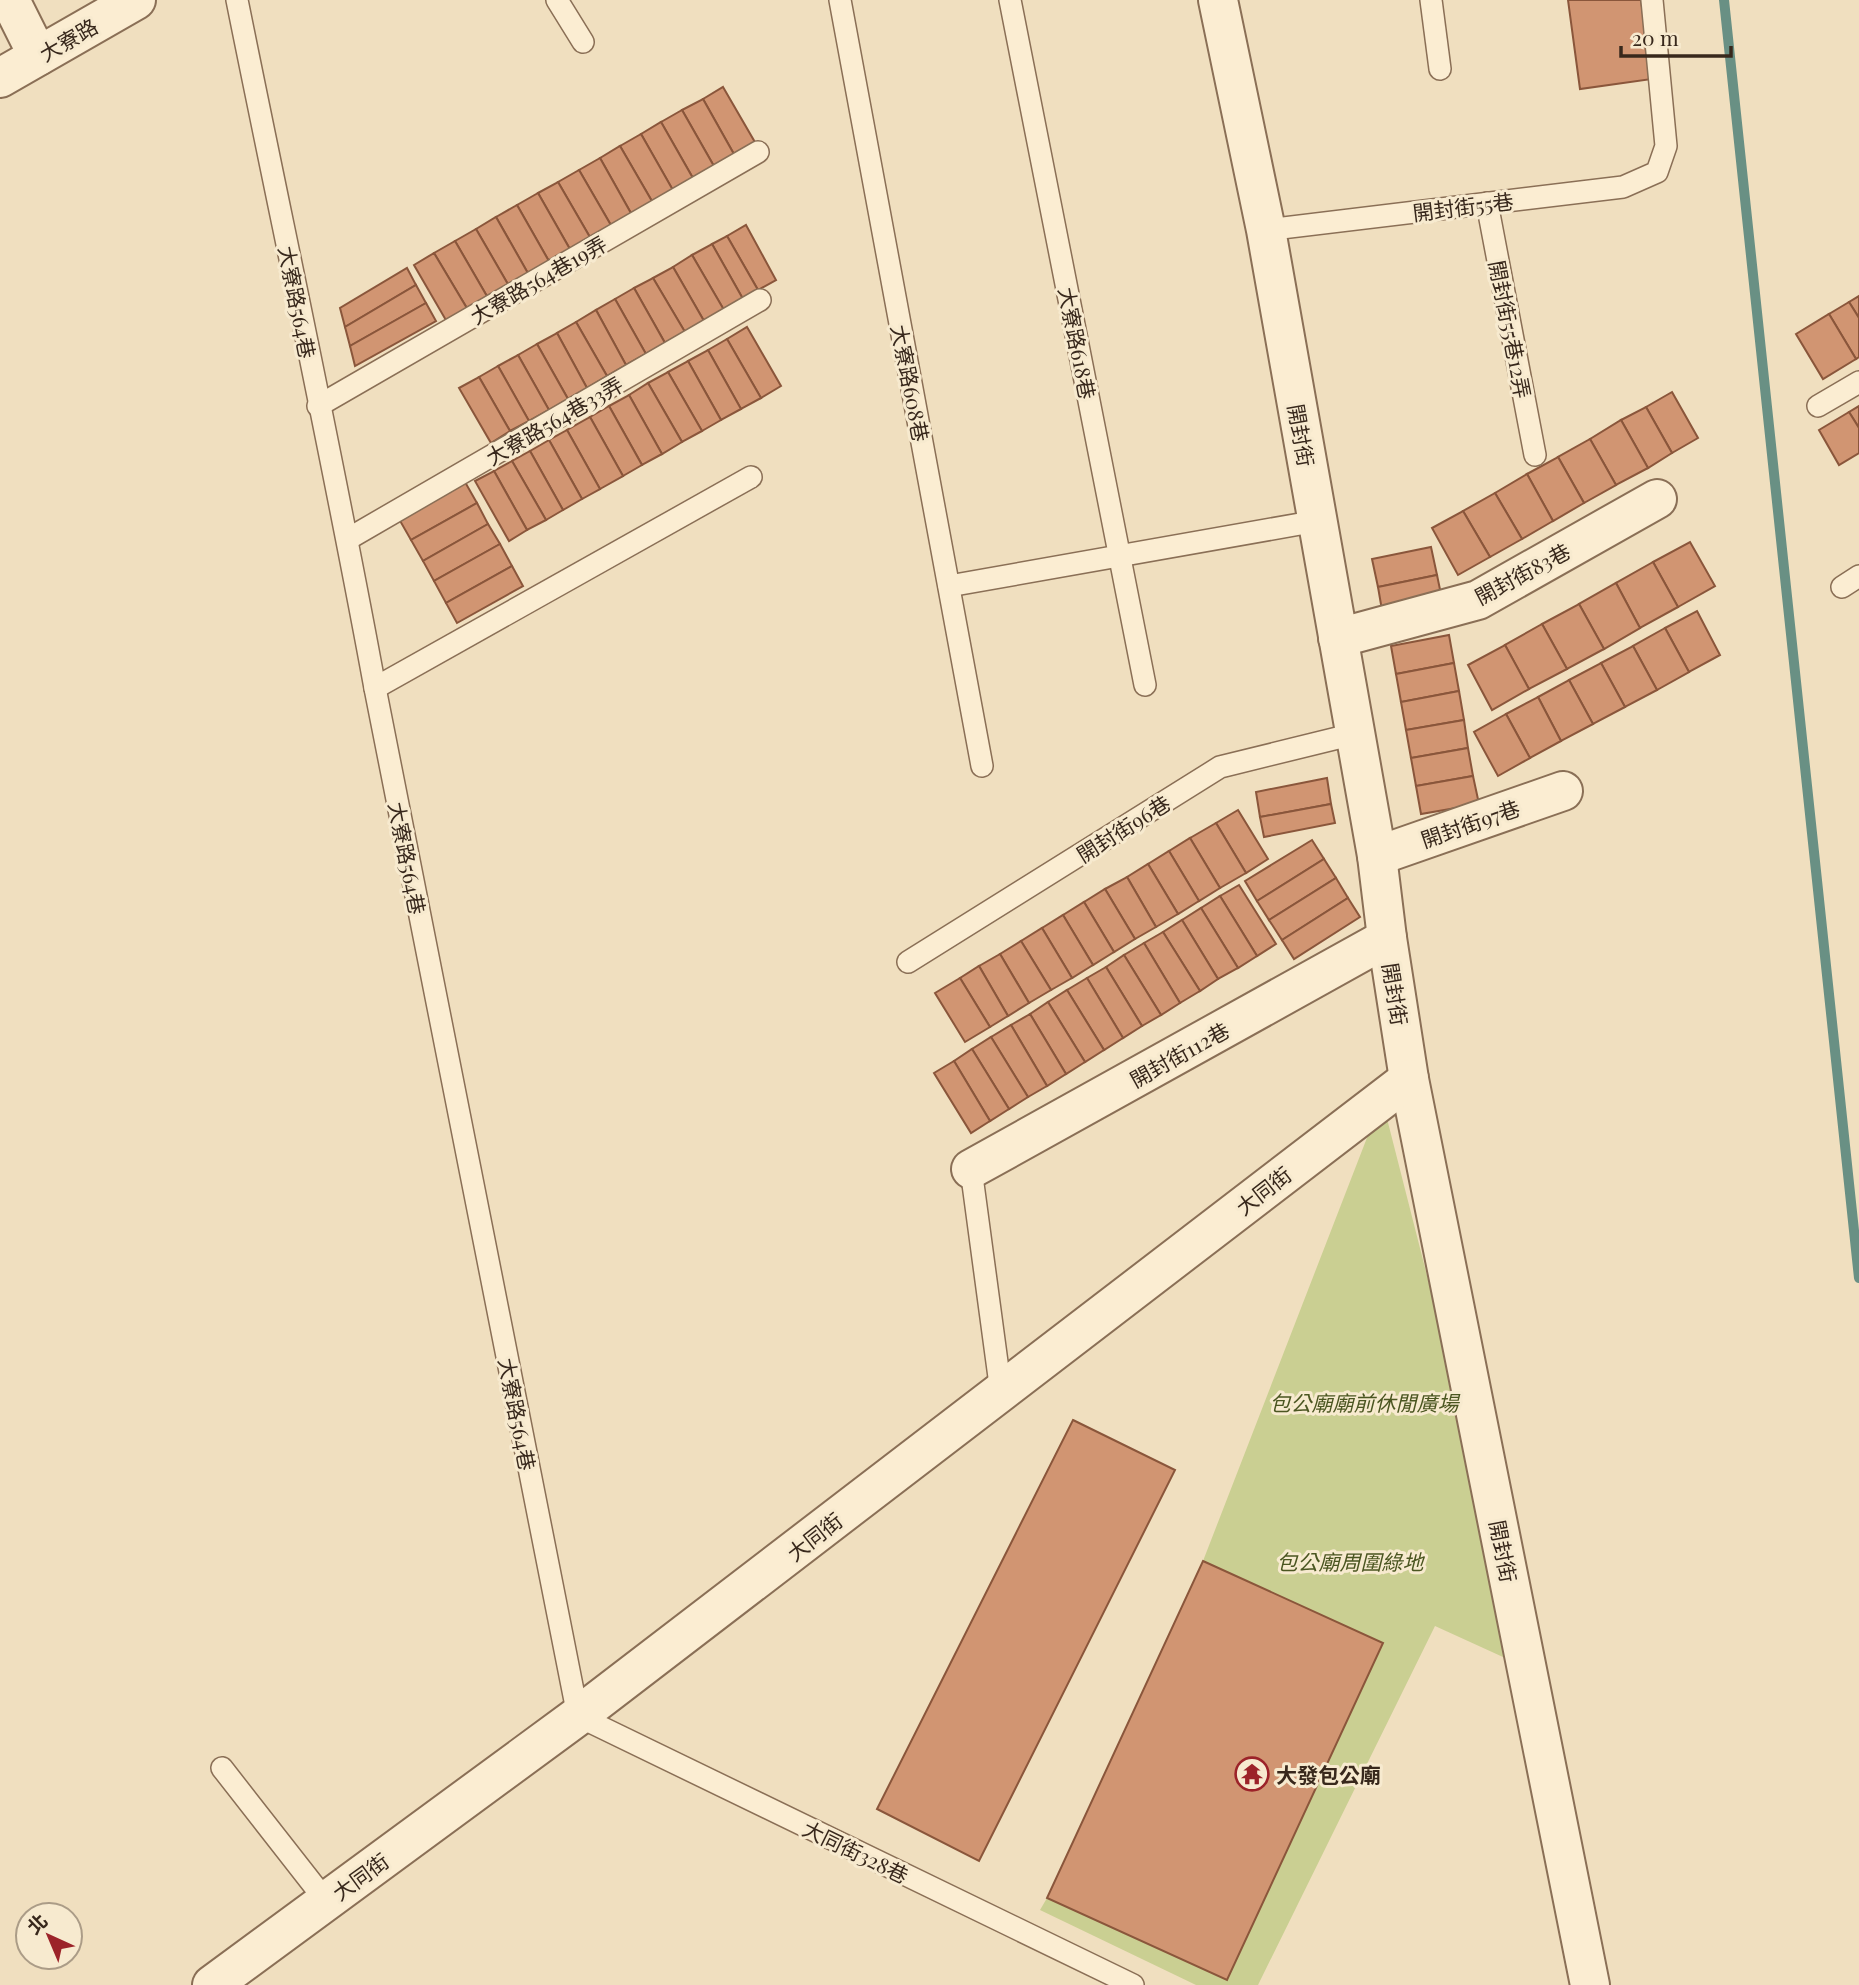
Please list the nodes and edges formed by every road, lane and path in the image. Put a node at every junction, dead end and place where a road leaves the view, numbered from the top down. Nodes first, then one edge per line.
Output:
1 (10, 0) edge
2 (136, 0) edge
3 (237, 0) edge
4 (558, 0) edge
5 (840, 0) edge
6 (1010, 0) edge
7 (1218, 0) edge
8 (1431, 0) edge
9 (1652, 0) edge
10 (583, 42) dead end
11 (38, 56) junction
12 (1440, 69) dead end
13 (0, 78) edge
14 (758, 152) dead end
15 (1487, 203) junction
16 (1266, 230) junction
17 (760, 300) dead end
18 (1859, 382) edge
19 (318, 405) junction
20 (1818, 406) dead end
21 (1535, 456) dead end
22 (751, 477) dead end
23 (1657, 499) dead end
24 (1317, 521) junction
25 (348, 540) junction
26 (1119, 555) junction
27 (948, 586) junction
28 (1338, 638) junction
29 (1145, 685) dead end
30 (374, 688) junction
31 (1354, 734) junction
32 (982, 766) dead end
33 (1563, 791) dead end
34 (1377, 856) junction
35 (1387, 938) junction
36 (908, 962) dead end
37 (1409, 1079) junction
38 (971, 1169) joint
39 (1001, 1392) junction
40 (578, 1716) junction
41 (222, 1768) dead end
42 (326, 1901) junction
43 (212, 1985) edge
44 (1133, 1985) edge
45 (1590, 1985) edge

1 - 11 street
2 - 11 street, 大寮路
3 - 19 lane, 大寮路564巷
4 - 10 lane
5 - 27 lane, 大寮路608巷
6 - 26 lane, 大寮路618巷
7 - 16 street, 開封街
8 - 12 lane
9 - 15 lane, 開封街55巷
11 - 13 street, 大寮路
14 - 19 lane, 大寮路564巷19弄
15 - 16 lane, 開封街55巷
15 - 21 lane, 開封街55巷12弄
16 - 24 street, 開封街
17 - 25 lane, 大寮路564巷33弄
18 - 20 lane
19 - 25 lane, 大寮路564巷
22 - 30 lane
23 - 28 street, 開封街83巷
24 - 26 lane
24 - 28 street, 開封街
25 - 30 lane, 大寮路564巷
26 - 27 lane
26 - 29 lane, 大寮路618巷
27 - 32 lane, 大寮路608巷
28 - 31 street, 開封街
30 - 40 lane, 大寮路564巷
31 - 34 street, 開封街
31 - 36 lane, 開封街96巷
33 - 34 street, 開封街97巷
34 - 35 street, 開封街
35 - 37 street, 開封街
35 - 38 street, 開封街112巷
37 - 39 street, 大同街
37 - 45 street, 開封街
38 - 39 lane
39 - 40 street, 大同街
40 - 42 street, 大同街
40 - 44 lane, 大同街328巷
41 - 42 lane
42 - 43 street, 大同街

